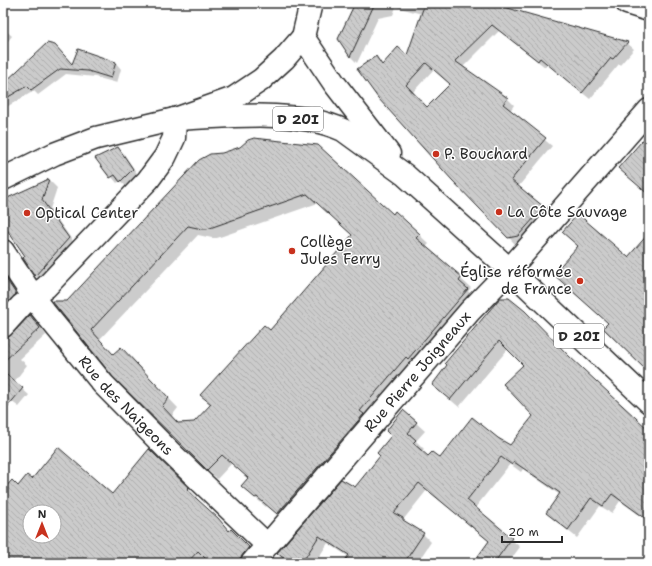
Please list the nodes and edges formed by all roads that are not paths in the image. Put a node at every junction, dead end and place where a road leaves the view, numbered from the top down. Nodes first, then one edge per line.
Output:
1 (311, 3) edge
2 (627, 3) edge
3 (649, 10) edge
4 (304, 38) junction
5 (649, 110) edge
6 (175, 119) junction
7 (405, 175) junction
8 (3, 179) edge
9 (3, 251) edge
10 (509, 269) junction
11 (33, 296) junction
12 (3, 326) edge
13 (649, 402) edge
14 (257, 558) edge

1 - 4 street
2 - 3 street
4 - 6 street
4 - 7 street, D 20I
5 - 10 street, Rue Pierre Joigneaux
6 - 7 street, D 20I
6 - 8 street
6 - 11 street
7 - 10 street, D 20I
9 - 11 street, Rue des Naigeons
10 - 13 street, D 20I
10 - 14 street, Rue Pierre Joigneaux
11 - 12 street
11 - 14 street, Rue des Naigeons

